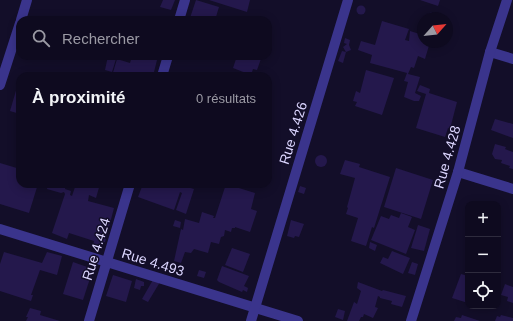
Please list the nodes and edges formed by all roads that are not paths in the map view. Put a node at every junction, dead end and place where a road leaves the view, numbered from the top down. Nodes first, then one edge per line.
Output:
1 (27, 0) edge
2 (185, 0) edge
3 (348, 0) edge
4 (507, 0) edge
5 (22, 16) edge
6 (180, 16) edge
7 (16, 34) edge
8 (490, 52) junction
9 (513, 59) edge
10 (167, 60) edge
11 (163, 72) edge
12 (0, 85) edge
13 (458, 172) junction
14 (129, 188) edge
15 (513, 189) edge
16 (0, 229) edge
17 (107, 262) junction
18 (255, 308) junction
19 (89, 321) edge
20 (251, 321) edge
21 (298, 321) edge
22 (411, 321) edge

1 - 5 street
2 - 6 street
3 - 18 street, Rue 4.426
4 - 8 street, Rue 4.428
7 - 12 street
8 - 9 street
8 - 13 street, Rue 4.428
10 - 11 street
13 - 15 street
13 - 22 street, Rue 4.428
14 - 17 street, Rue 4.424
16 - 17 street, Rue 4.493
17 - 18 street, Rue 4.493
17 - 19 street, Rue 4.424
18 - 20 street, Rue 4.426
18 - 21 street, Rue 4.493

